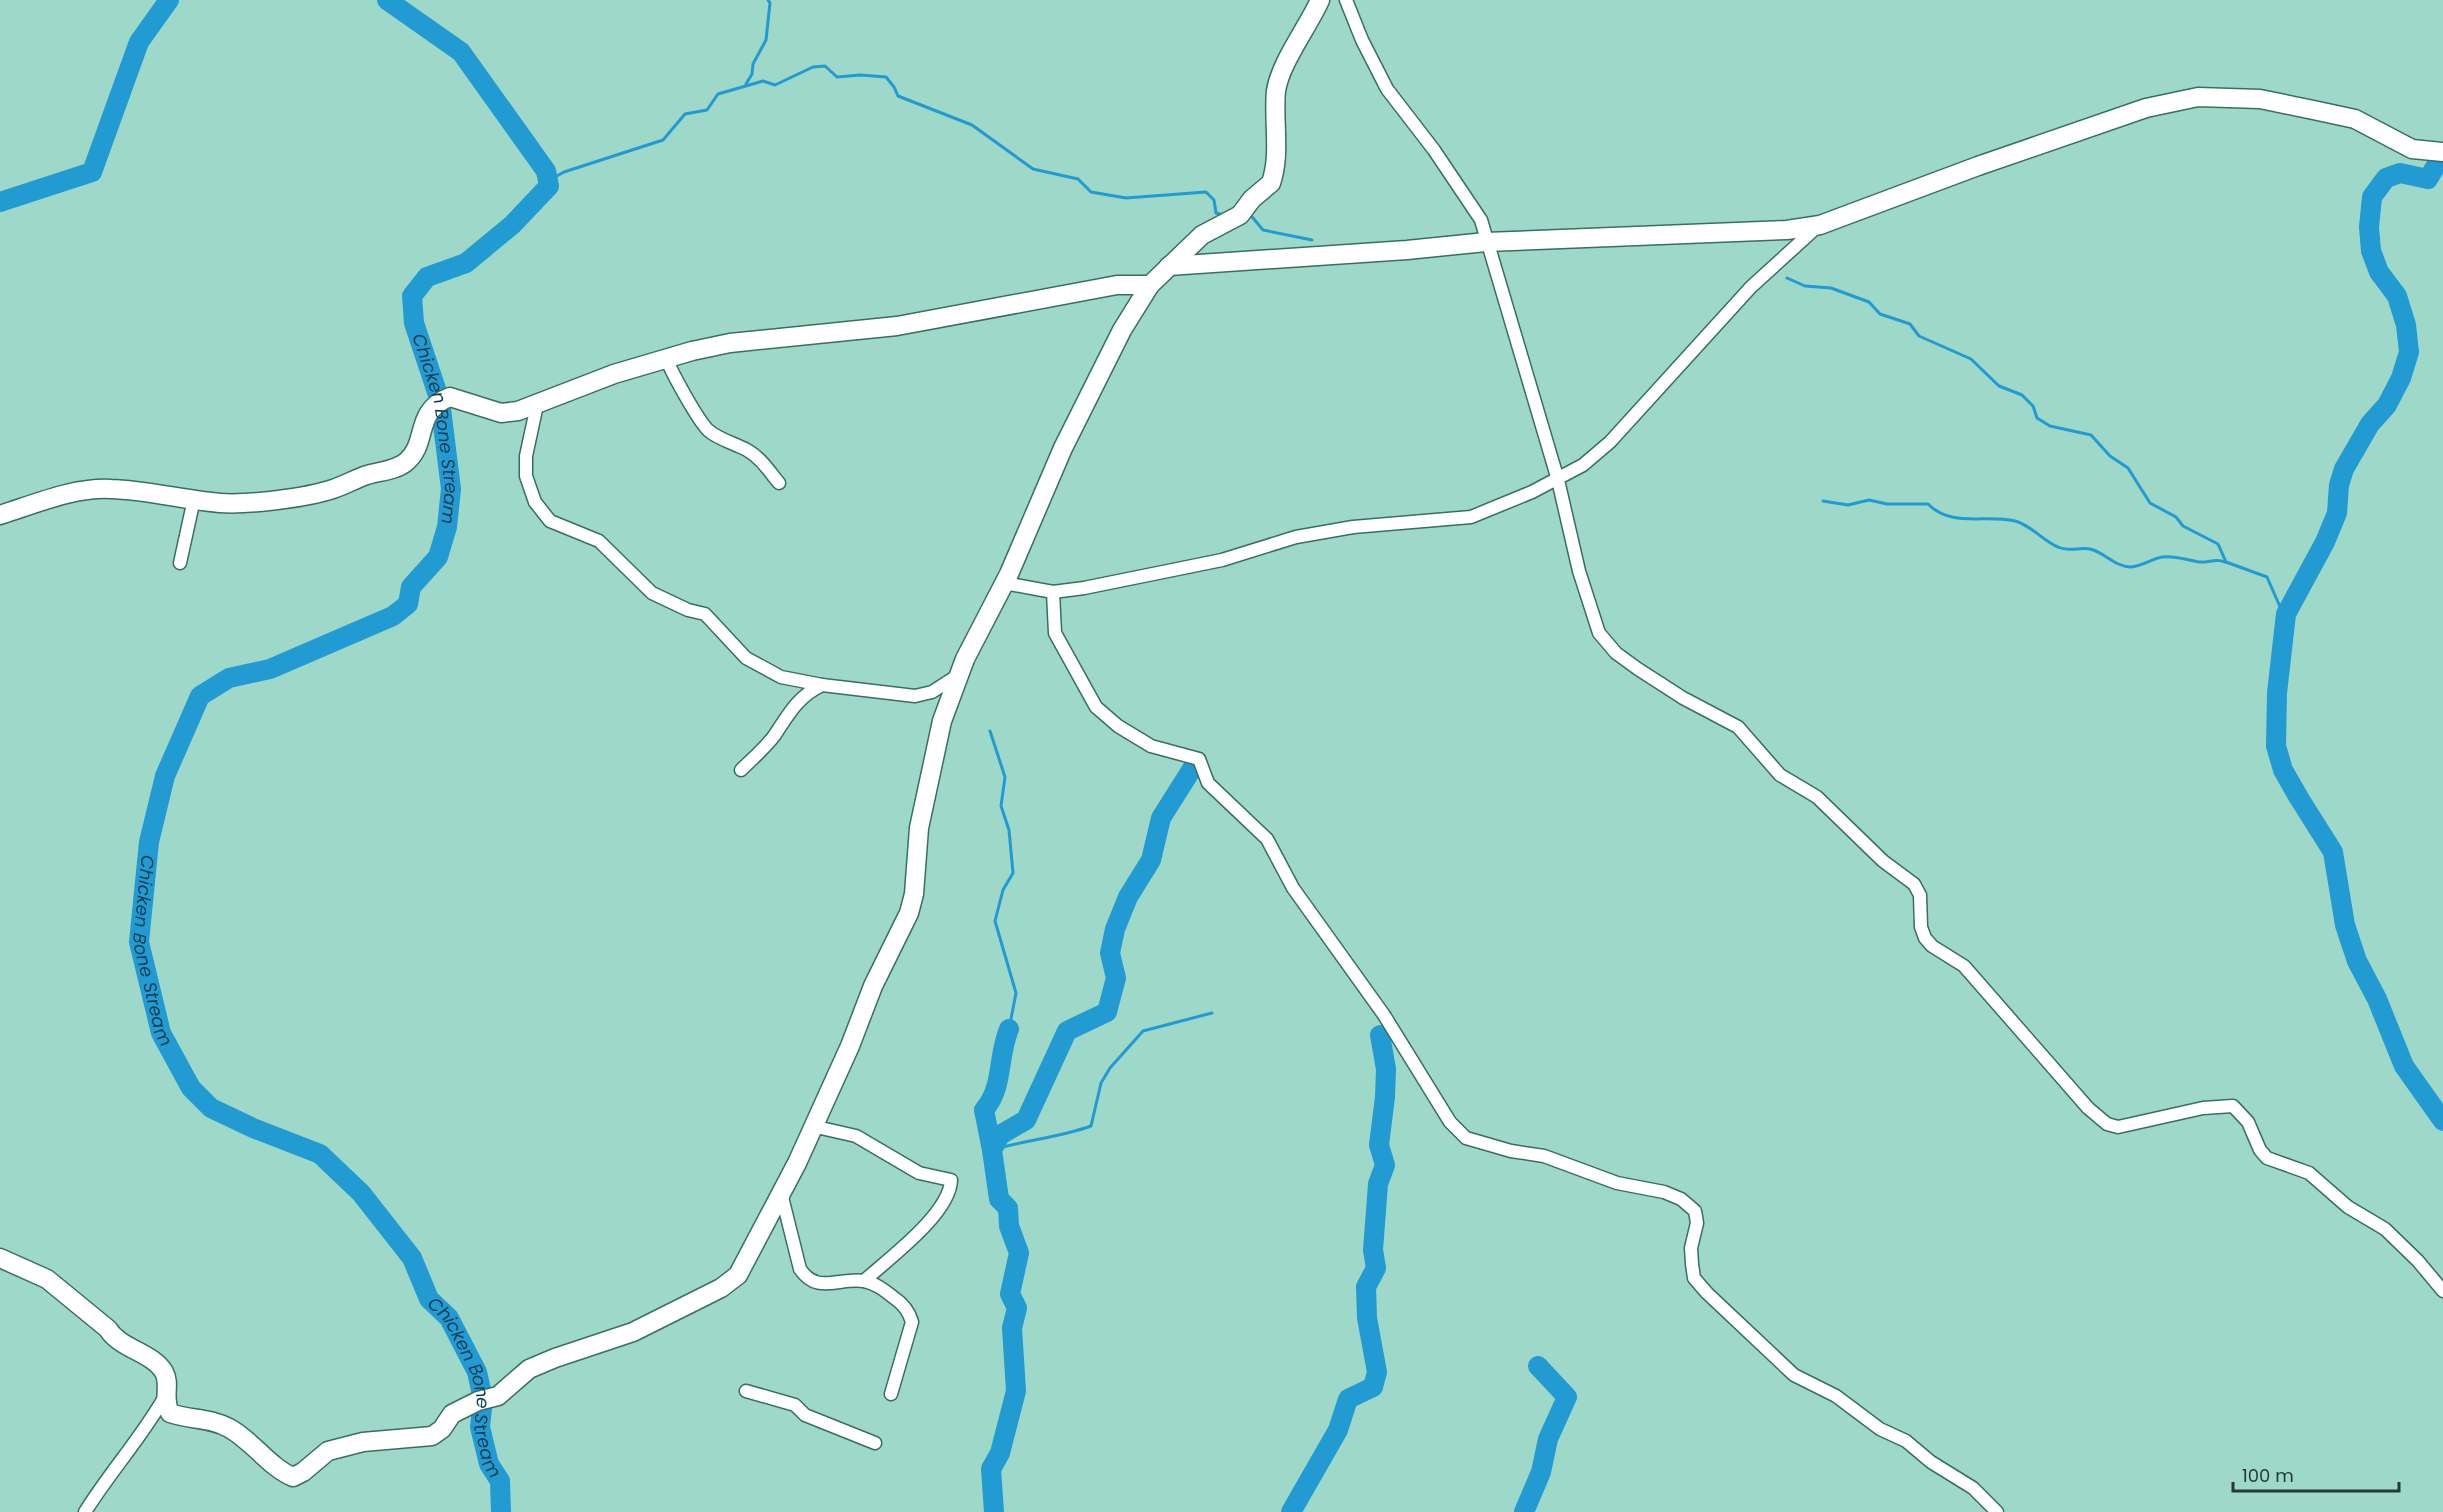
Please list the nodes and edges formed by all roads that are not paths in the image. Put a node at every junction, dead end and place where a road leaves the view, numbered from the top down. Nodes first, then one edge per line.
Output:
1 (1320, 0) edge
2 (1346, 0) edge
3 (2443, 152) edge
4 (1820, 225) junction
5 (1486, 242) junction
6 (1169, 266) junction
7 (1150, 285) junction
8 (666, 358) junction
9 (537, 405) junction
10 (1558, 480) junction
11 (779, 483) dead end
12 (194, 500) junction
13 (0, 515) edge
14 (180, 563) dead end
15 (1004, 583) junction
16 (1053, 592) junction
17 (960, 674) junction
18 (822, 685) junction
19 (741, 770) dead end
20 (812, 1126) junction
21 (781, 1193) junction
22 (0, 1258) edge
23 (864, 1281) junction
24 (2443, 1291) edge
25 (746, 1391) dead end
26 (891, 1394) dead end
27 (164, 1398) junction
28 (875, 1443) dead end
29 (85, 1512) edge
30 (1997, 1512) edge

1 - 6 street
2 - 5 street
3 - 4 street
4 - 5 street
4 - 10 street
5 - 6 street
5 - 10 street
6 - 7 street
7 - 8 street
7 - 15 street
8 - 9 street
8 - 11 street
9 - 12 street
9 - 18 street
10 - 16 street
10 - 24 street
12 - 13 street
12 - 14 street
15 - 16 street
15 - 17 street
16 - 30 street
17 - 18 street
17 - 20 street
18 - 19 street
20 - 21 street
20 - 23 street
21 - 23 street
21 - 27 street
22 - 27 street
23 - 26 street
25 - 28 street
27 - 29 street

